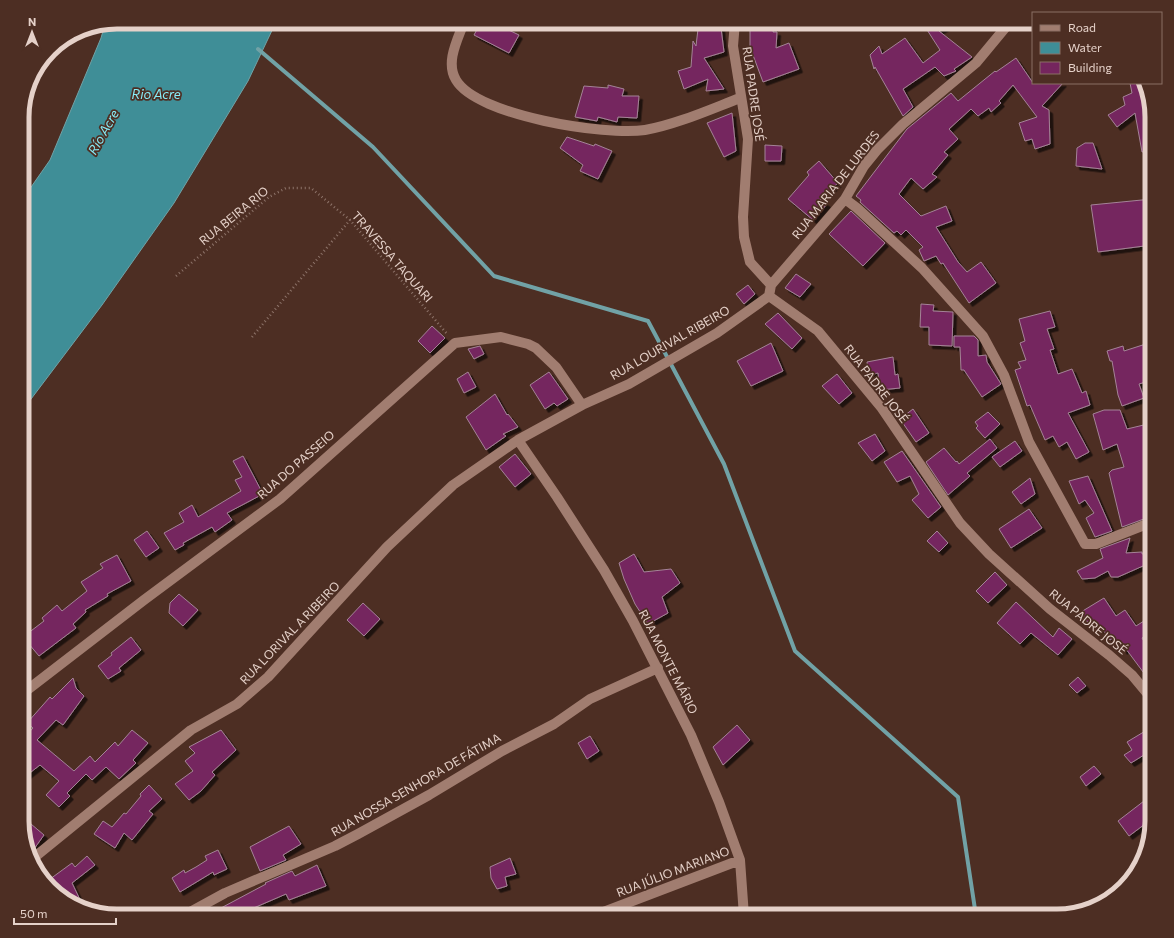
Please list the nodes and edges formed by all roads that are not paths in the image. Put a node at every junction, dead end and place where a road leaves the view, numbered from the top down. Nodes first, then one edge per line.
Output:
1 (461, 29) edge
2 (734, 29) edge
3 (1004, 29) edge
4 (740, 98) junction
5 (845, 199) junction
6 (771, 285) junction
7 (769, 296) junction
8 (582, 405) junction
9 (518, 440) junction
10 (1145, 525) edge
11 (658, 668) junction
12 (29, 689) edge
13 (1145, 691) edge
14 (36, 856) edge
15 (740, 860) junction
16 (196, 909) edge
17 (611, 909) edge
18 (744, 909) edge

1 - 4 street
2 - 4 street, RUA PADRE JOSÉ
3 - 5 street, RUA MARIA DE LURDES
4 - 6 street, RUA PADRE JOSÉ
5 - 6 street, RUA MARIA DE LURDES
5 - 10 street
6 - 7 street
7 - 8 street, RUA LOURIVAL RIBEIRO
7 - 13 street, RUA PADRE JOSÉ
8 - 9 street, RUA LOURIVAL RIBEIRO
8 - 12 street, RUA DO PASSEIO
9 - 11 street, RUA MONTE MÁRIO
9 - 14 street, RUA LORIVAL A RIBEIRO
11 - 15 street, RUA MONTE MÁRIO
11 - 16 street, RUA NOSSA SENHORA DE FÁTIMA
15 - 17 street, RUA JÚLIO MARIANO
15 - 18 street, RUA MONTE MÁRIO

